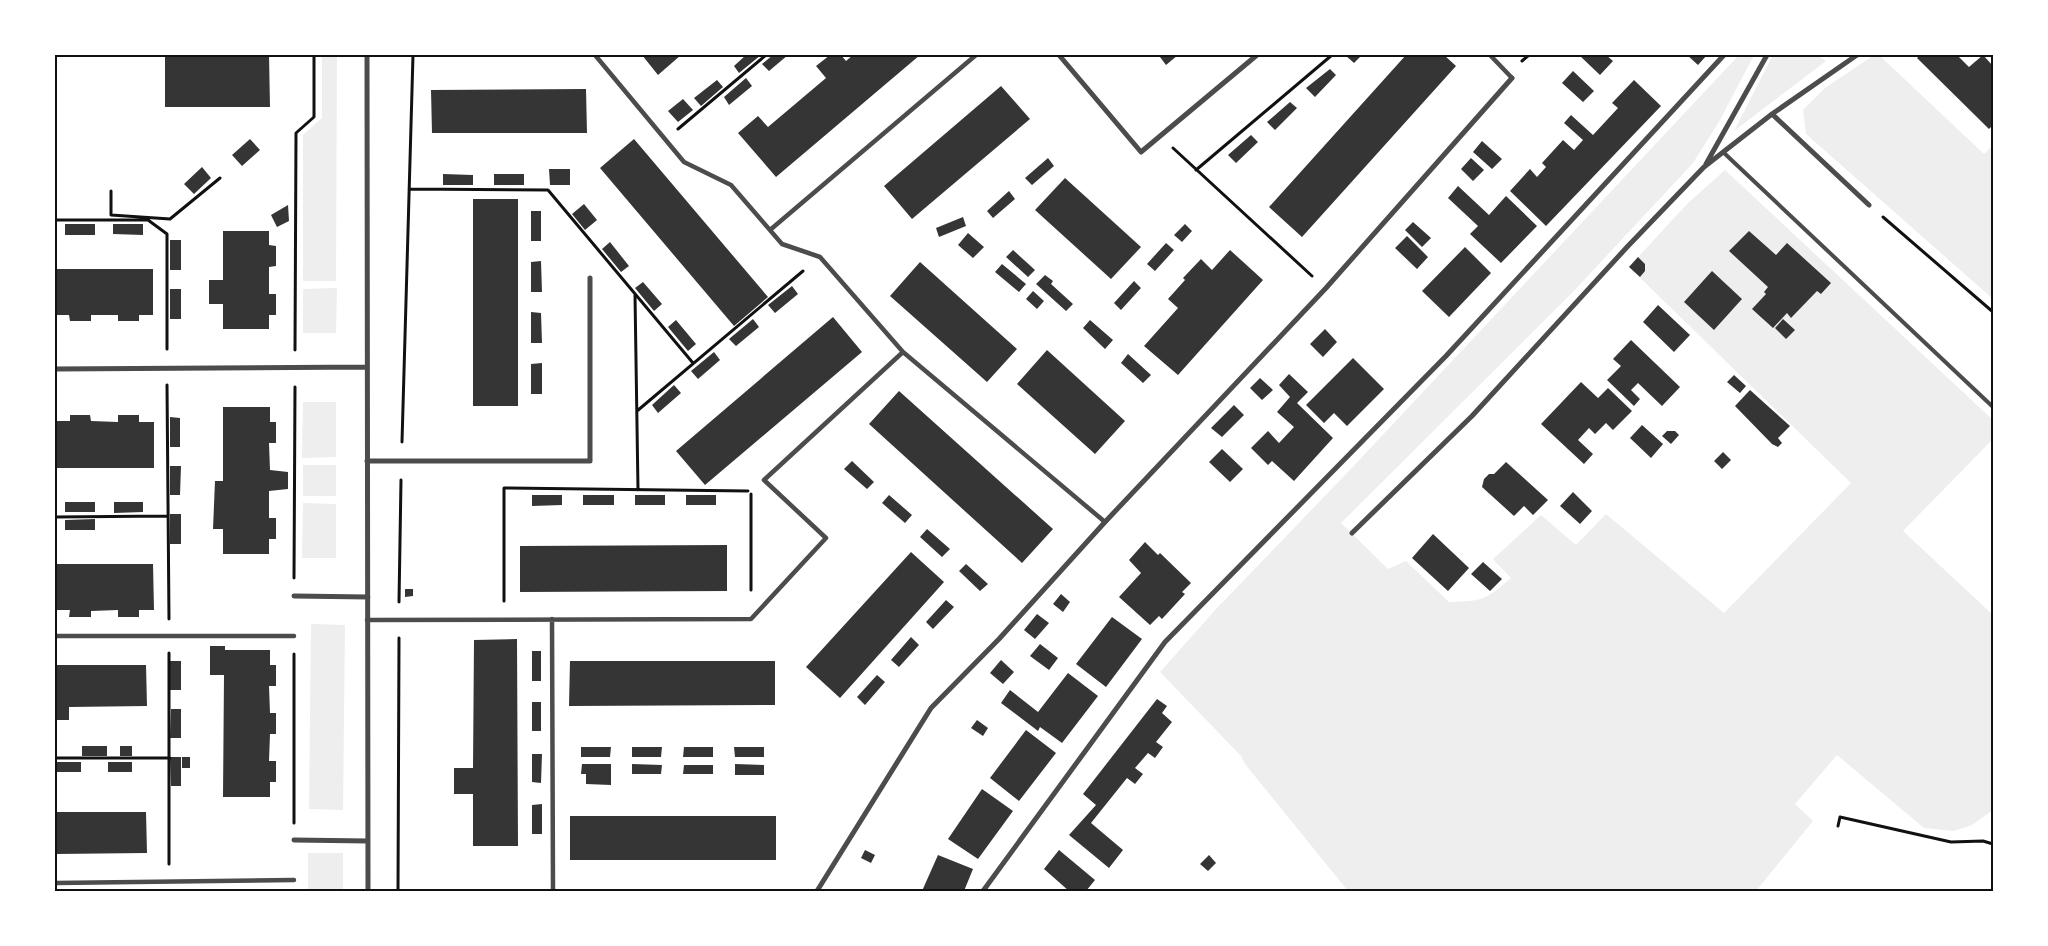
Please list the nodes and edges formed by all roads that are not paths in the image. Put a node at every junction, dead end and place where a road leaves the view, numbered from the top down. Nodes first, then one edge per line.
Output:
1 (367, 55) edge
2 (595, 55) edge
3 (976, 55) edge
4 (1059, 55) edge
5 (1257, 55) edge
6 (1490, 55) edge
7 (1724, 55) edge
8 (1767, 55) edge
9 (1856, 55) edge
10 (1512, 78) joint
11 (1772, 114) junction
12 (1724, 152) junction
13 (1704, 167) junction
14 (1869, 205) road end
15 (770, 230) junction
16 (590, 278) dead end
17 (903, 352) junction
18 (367, 367) junction
19 (55, 369) edge
20 (1993, 407) edge
21 (368, 462) junction
22 (1105, 522) junction
23 (1352, 533) dead end
24 (294, 596) road end
25 (368, 596) junction
26 (552, 619) junction
27 (368, 620) junction
28 (55, 636) edge
29 (294, 636) road end
30 (294, 840) road end
31 (368, 840) junction
32 (294, 880) dead end
33 (55, 883) edge
34 (368, 891) edge
35 (553, 891) edge
36 (818, 891) edge
37 (983, 891) edge

1 - 18 street
2 - 15 street
3 - 15 street
4 - 5 street
6 - 10 street
7 - 37 street
8 - 13 street
9 - 11 street
10 - 22 street
11 - 12 street
11 - 14 street
12 - 13 street
12 - 20 lane
13 - 23 street
15 - 17 street
16 - 21 street
17 - 22 street
17 - 26 street
18 - 19 street
18 - 21 street
21 - 25 street
22 - 36 street
24 - 25 street
25 - 27 street
26 - 27 street
26 - 35 street
27 - 31 street
28 - 29 street
30 - 31 street
31 - 34 street
32 - 33 street

